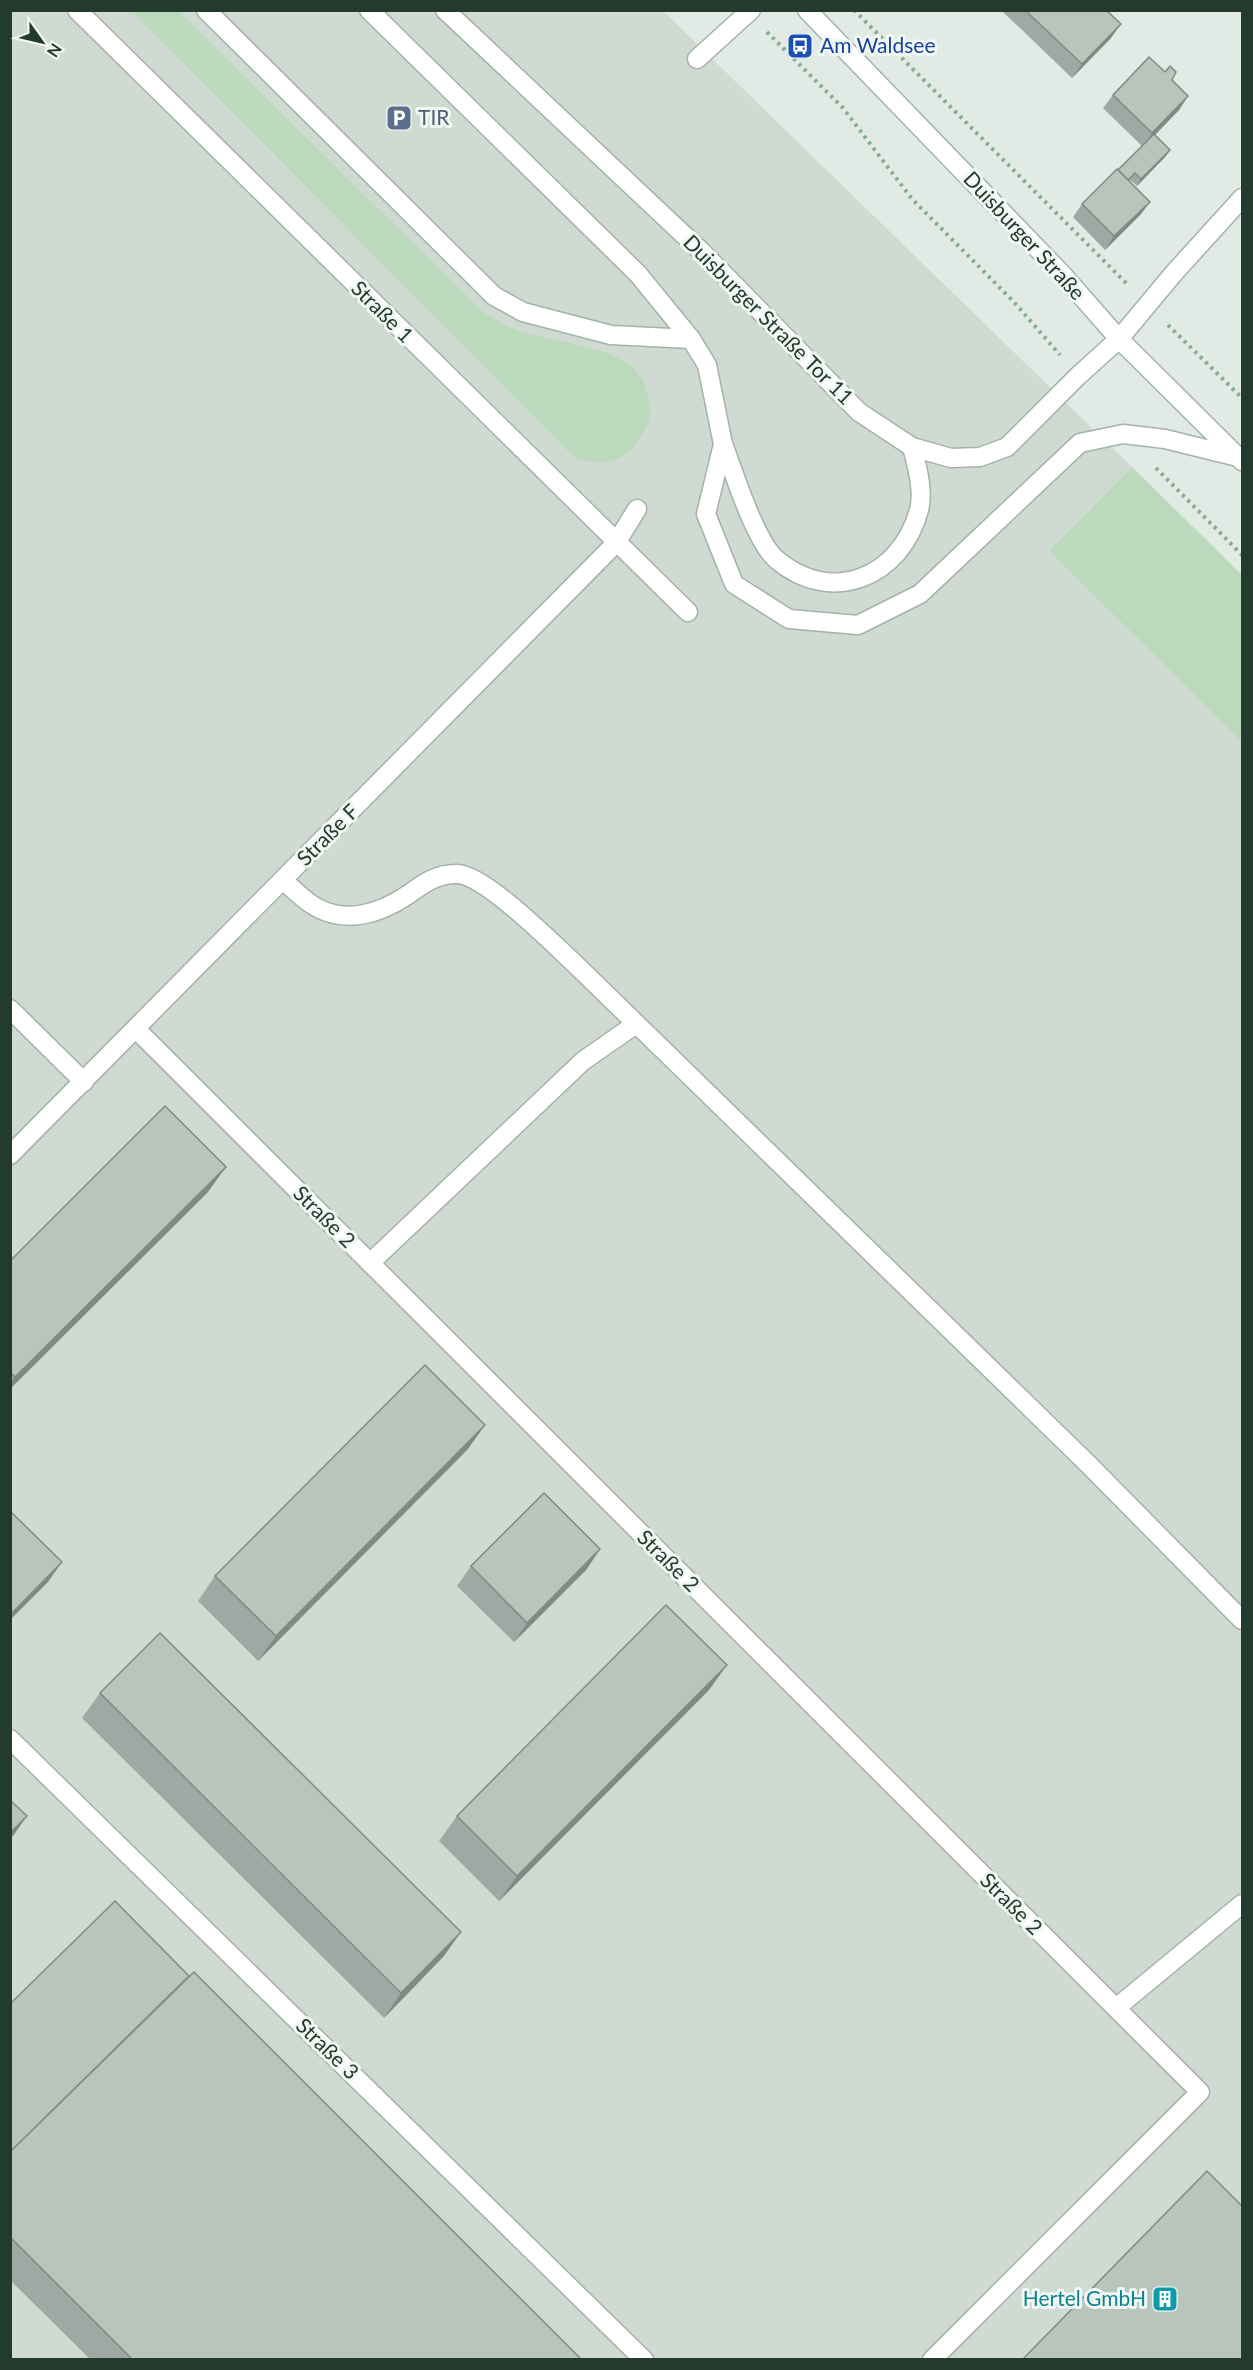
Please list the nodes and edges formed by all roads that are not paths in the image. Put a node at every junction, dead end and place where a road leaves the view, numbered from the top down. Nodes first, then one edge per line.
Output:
1 (76, 10) edge
2 (206, 10) edge
3 (369, 10) edge
4 (445, 10) edge
5 (807, 10) edge
6 (749, 12) edge
7 (697, 59) dead end
8 (1242, 198) edge
9 (691, 339) junction
10 (1119, 339) junction
11 (723, 444) junction
12 (912, 447) junction
13 (1240, 459) edge
14 (638, 509) dead end
15 (616, 543) junction
16 (688, 612) dead end
17 (283, 880) junction
18 (10, 1009) edge
19 (636, 1024) junction
20 (136, 1029) junction
21 (84, 1082) junction
22 (10, 1155) edge
23 (370, 1263) junction
24 (1242, 1620) edge
25 (10, 1739) edge
26 (1242, 1904) edge
27 (1116, 2008) junction
28 (644, 2360) edge
29 (932, 2360) edge

1 - 15 main road, Straße 1
2 - 9 main road
3 - 9 main road
4 - 12 main road, Duisburger Straße Tor 11
5 - 10 main road, Duisburger Straße
6 - 7 main road
8 - 10 main road, Duisburger Straße Tor 11
9 - 11 main road
10 - 12 main road, Duisburger Straße Tor 11
10 - 13 main road, Duisburger Straße
11 - 12 main road
11 - 13 main road
14 - 15 main road, Straße F
15 - 16 main road, Straße 1
15 - 17 main road, Straße F
17 - 19 main road
17 - 20 main road, Straße F
18 - 21 main road
19 - 23 main road
19 - 24 main road
20 - 21 main road, Straße F
20 - 23 main road, Straße 2
21 - 22 main road, Straße F
23 - 27 main road, Straße 2
25 - 28 main road, Straße 3
26 - 27 main road
27 - 29 main road, Straße 2

